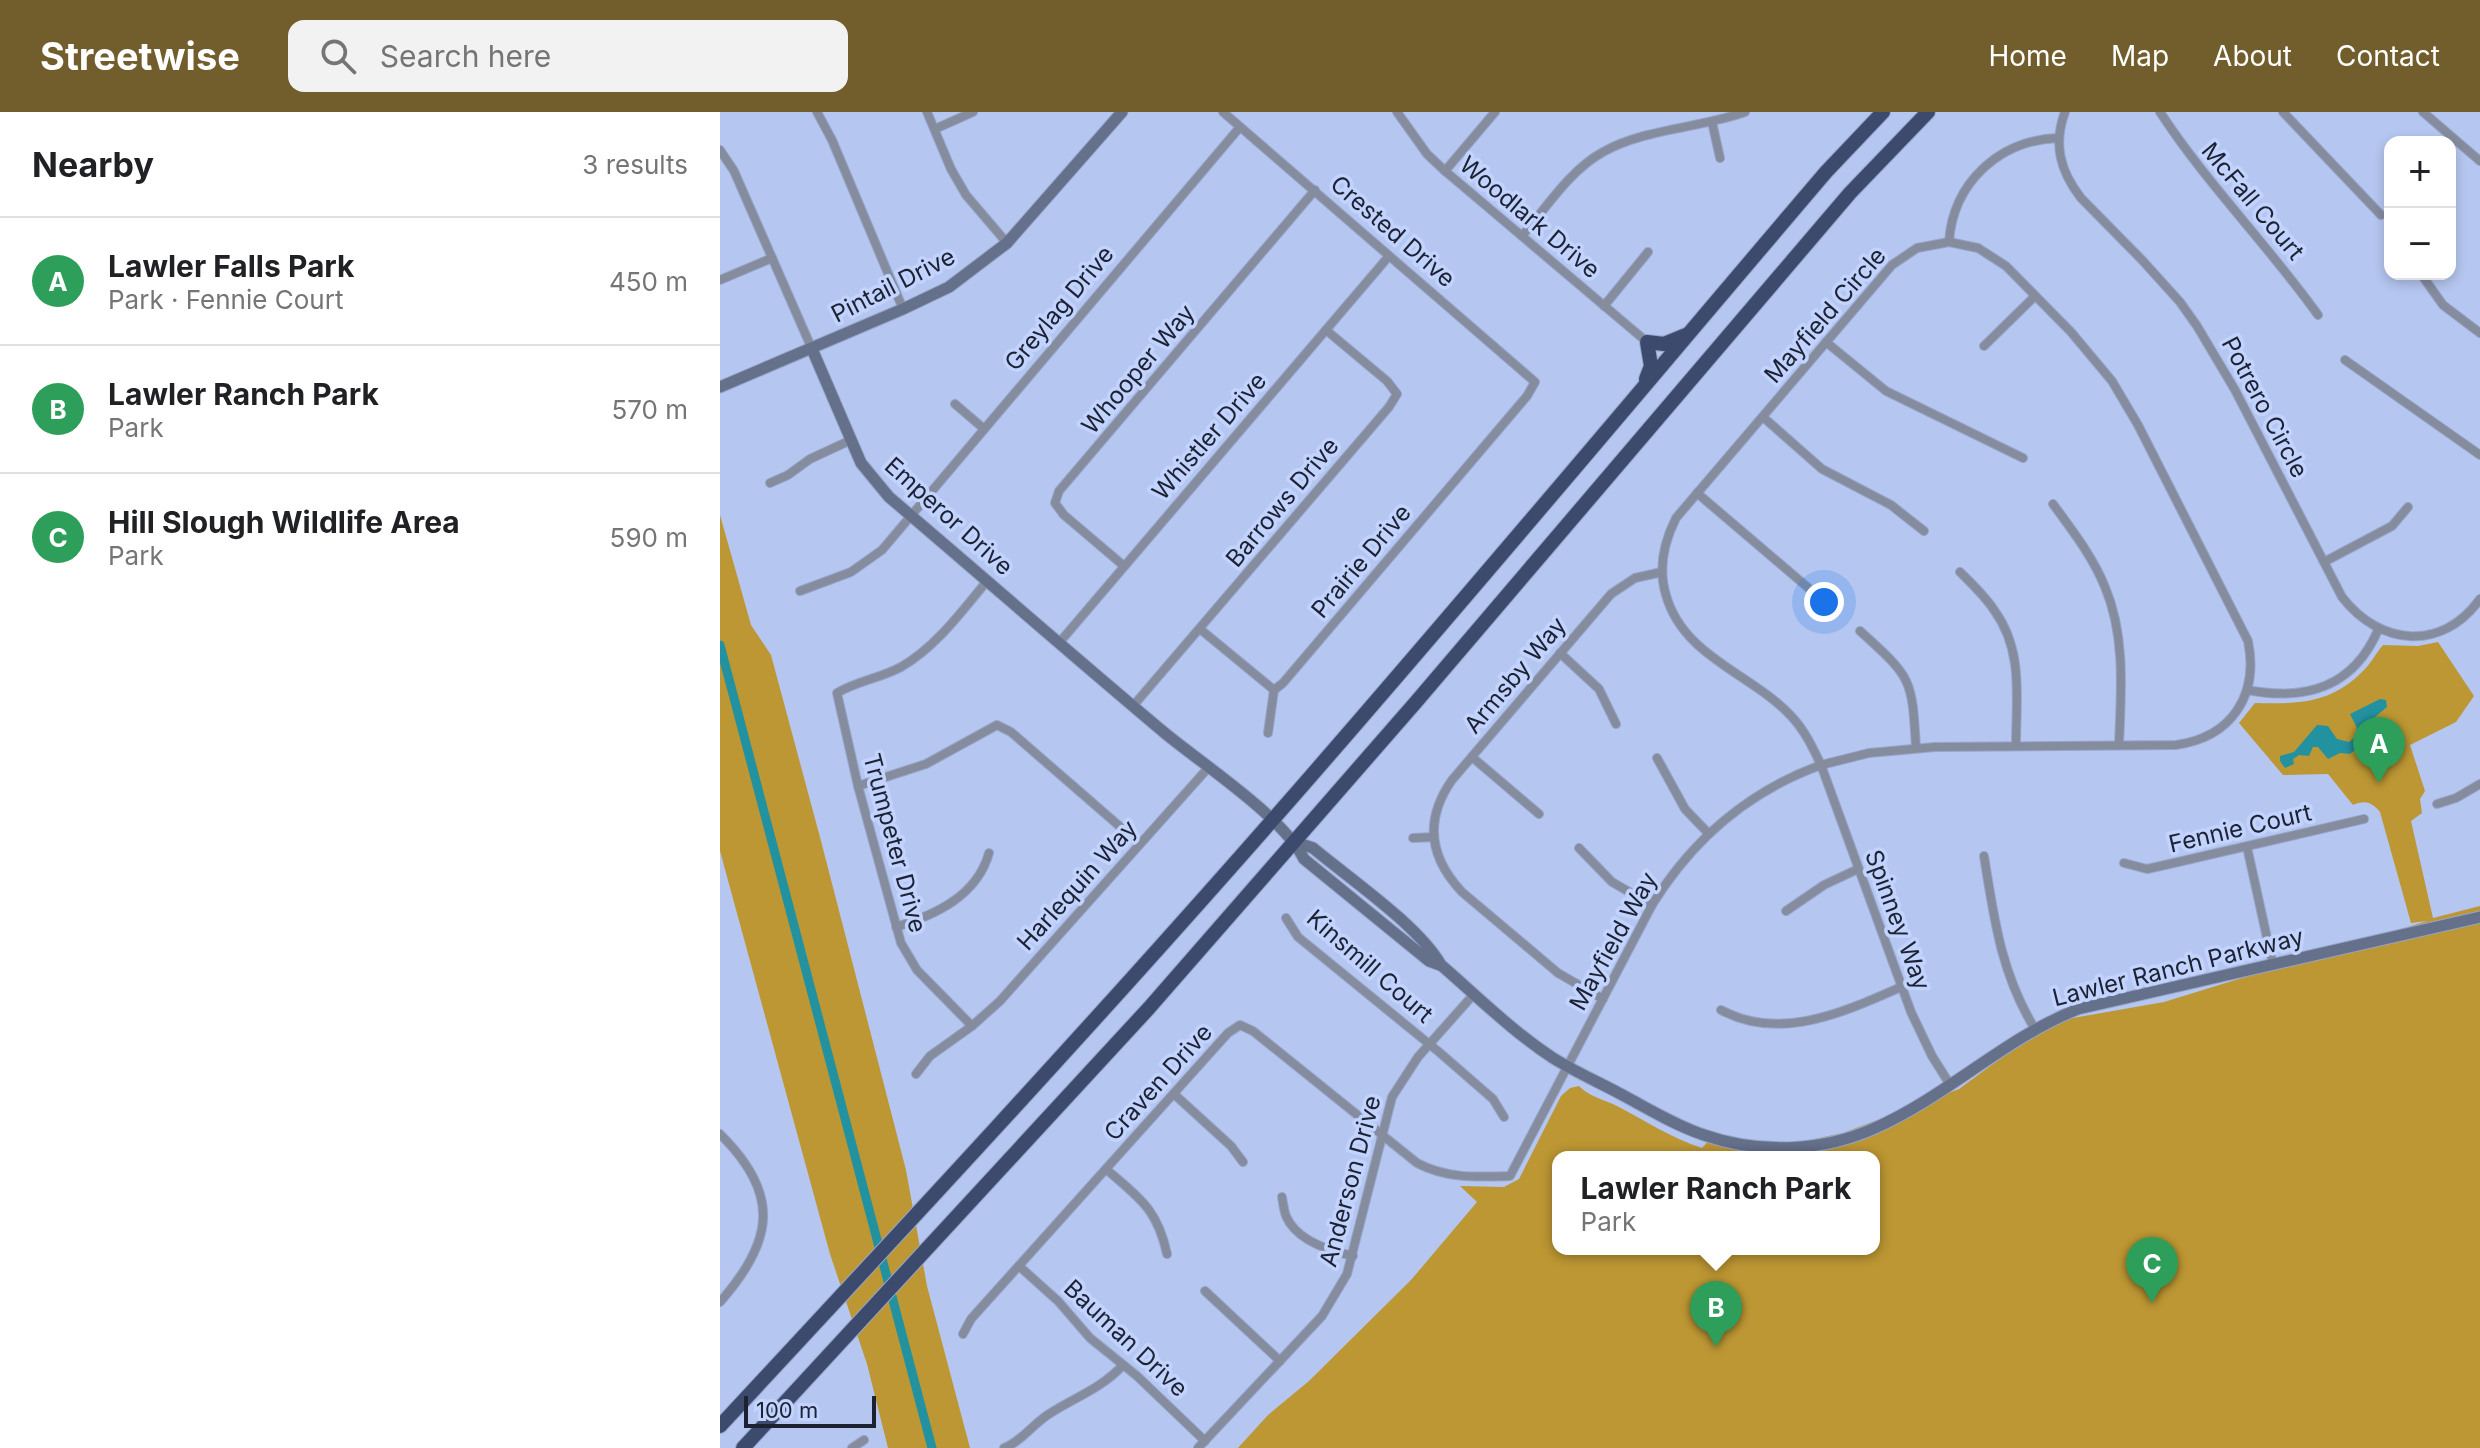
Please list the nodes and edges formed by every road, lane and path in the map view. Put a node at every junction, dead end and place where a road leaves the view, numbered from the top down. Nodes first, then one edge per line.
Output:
1 (817, 112) edge
2 (927, 112) edge
3 (973, 112) edge
4 (1122, 112) edge
5 (1223, 112) edge
6 (1397, 112) edge
7 (1495, 112) edge
8 (1745, 112) edge
9 (1883, 112) edge
10 (1928, 112) edge
11 (2065, 112) edge
12 (2160, 112) edge
13 (2283, 112) edge
14 (2423, 112) edge
15 (1712, 122) junction
16 (1240, 127) junction
17 (935, 129) junction
18 (2058, 138) junction
19 (720, 150) edge
20 (1720, 158) dead end
21 (2480, 161) edge
22 (1445, 171) junction
23 (1315, 190) junction
24 (2381, 215) dead end
25 (1522, 236) junction
26 (1949, 242) junction
27 (1007, 243) junction
28 (1648, 252) dead end
29 (1389, 256) junction
30 (772, 258) junction
31 (720, 280) edge
32 (2425, 280) edge
33 (2035, 296) junction
34 (1604, 306) junction
35 (903, 309) junction
36 (2318, 315) dead end
37 (1326, 330) junction
38 (1689, 333) junction
39 (2480, 333) edge
40 (1647, 342) junction
41 (1826, 342) junction
42 (1984, 346) dead end
43 (812, 349) junction
44 (2345, 360) dead end
45 (1535, 382) joint
46 (720, 387) edge
47 (1643, 387) junction
48 (955, 404) dead end
49 (1763, 417) junction
50 (983, 428) junction
51 (851, 440) junction
52 (2480, 455) edge
53 (2023, 458) dead end
54 (770, 483) dead end
55 (1697, 493) junction
56 (2053, 504) dead end
57 (2408, 507) dead end
58 (912, 517) junction
59 (1924, 531) dead end
60 (2324, 562) junction
61 (1124, 566) junction
62 (1662, 572) junction
63 (1960, 572) dead end
64 (987, 581) junction
65 (800, 591) dead end
66 (1819, 597) dead end
67 (2480, 599) edge
68 (1200, 629) junction
69 (2378, 630) junction
70 (1860, 631) dead end
71 (1059, 643) junction
72 (1560, 653) junction
73 (1274, 690) junction
74 (2247, 690) junction
75 (1133, 706) junction
76 (1616, 724) dead end
77 (1268, 733) dead end
78 (2119, 745) junction
79 (2016, 746) junction
80 (1916, 748) junction
81 (1472, 757) junction
82 (1657, 758) dead end
83 (1821, 765) junction
84 (1208, 768) junction
85 (2480, 784) edge
86 (858, 786) junction
87 (2437, 804) dead end
88 (1539, 814) dead end
89 (2364, 819) dead end
90 (1272, 820) junction
91 (1709, 834) junction
92 (1434, 837) junction
93 (1413, 838) dead end
94 (1295, 842) junction
95 (1140, 844) junction
96 (2247, 847) junction
97 (1579, 848) dead end
98 (989, 853) dead end
99 (1984, 856) dead end
100 (2124, 863) dead end
101 (1858, 869) junction
102 (1652, 905) junction
103 (1786, 911) dead end
104 (2480, 917) edge
105 (1286, 918) dead end
106 (896, 927) junction
107 (2273, 965) junction
108 (1901, 987) junction
109 (1474, 994) junction
110 (1603, 999) junction
111 (1721, 1010) dead end
112 (972, 1026) junction
113 (2035, 1029) junction
114 (1430, 1044) junction
115 (1568, 1065) junction
116 (916, 1074) dead end
117 (1949, 1083) junction
118 (1174, 1094) junction
119 (1504, 1117) dead end
120 (720, 1134) edge
121 (1382, 1135) junction
122 (1243, 1162) dead end
123 (1106, 1169) junction
124 (1282, 1197) dead end
125 (1167, 1254) dead end
126 (1353, 1256) junction
127 (1019, 1266) junction
128 (1205, 1291) dead end
129 (720, 1302) edge
130 (963, 1334) dead end
131 (1280, 1361) junction
132 (1123, 1365) junction
133 (720, 1426) edge
134 (864, 1440) dead end
135 (1201, 1444) edge
136 (743, 1448) edge
137 (852, 1448) edge
138 (1004, 1448) edge

1 - 35 street
2 - 17 street
3 - 17 street
4 - 27 street, Pintail Drive
5 - 16 street, Crested Drive
6 - 22 street, Woodlark Drive
7 - 22 street
8 - 15 street
9 - 38 highway
10 - 94 highway
11 - 18 street, Potrero Circle
12 - 36 street, McFall Court
13 - 24 street
14 - 21 street
15 - 20 street
15 - 25 street
16 - 23 street, Crested Drive
16 - 50 street, Greylag Drive
17 - 27 street
18 - 26 street
18 - 60 street, Potrero Circle
19 - 30 street, Emperor Drive
22 - 25 street, Woodlark Drive
23 - 29 street, Crested Drive
23 - 61 street, Whooper Way
25 - 34 street, Woodlark Drive
26 - 33 street, Mayfield Circle
26 - 41 street, Mayfield Circle
27 - 35 street, Pintail Drive
28 - 34 street
29 - 37 street, Whistler Drive
29 - 45 street, Crested Drive
30 - 31 street
30 - 43 street, Emperor Drive
32 - 39 street
33 - 42 street
33 - 74 street, Mayfield Circle
34 - 40 street, Woodlark Drive
35 - 43 street, Pintail Drive
37 - 61 street, Whistler Drive
37 - 68 street, Barrows Drive
38 - 40 highway
38 - 47 highway
40 - 47 highway
41 - 49 street, Mayfield Circle
41 - 53 street
43 - 46 street, Pintail Drive
43 - 51 street, Emperor Drive
44 - 52 street
45 - 73 street, Prairie Drive
47 - 90 highway
48 - 50 street
49 - 55 street, Mayfield Circle
49 - 59 street
50 - 58 street, Greylag Drive
51 - 54 street
51 - 58 street, Emperor Drive
55 - 62 street, Mayfield Circle
55 - 66 street
56 - 78 street
57 - 60 street
58 - 64 street, Emperor Drive
58 - 65 street, Greylag Drive
60 - 69 street, Potrero Circle
61 - 71 street, Whistler Drive
62 - 72 street, Armsby Way
62 - 83 street, Mayfield Circle
63 - 79 street
64 - 71 street, Emperor Drive
64 - 86 street, Trumpeter Drive
67 - 69 street
68 - 73 street
68 - 75 street, Barrows Drive
69 - 74 street
70 - 80 street
71 - 75 street, Emperor Drive
72 - 76 street
72 - 81 street, Armsby Way
73 - 77 street
74 - 78 street
75 - 84 street, Emperor Drive
78 - 79 street
79 - 80 street
80 - 83 street
81 - 88 street
81 - 92 street, Armsby Way
82 - 91 street
83 - 91 street, Mayfield Way
83 - 101 street, Spinney Way
84 - 90 street, Emperor Drive
84 - 95 street, Harlequin Way
85 - 87 street
86 - 95 street
86 - 106 street, Trumpeter Drive
89 - 96 street, Fennie Court
90 - 94 street, Lawler Ranch Parkway
90 - 133 highway
91 - 102 street, Mayfield Way
92 - 93 street
92 - 110 street
94 - 109 street, Lawler Ranch Parkway
94 - 136 highway
95 - 112 street, Harlequin Way
96 - 100 street, Fennie Court
96 - 107 street
97 - 102 street
98 - 106 street
99 - 113 street
101 - 103 street
101 - 108 street, Spinney Way
102 - 110 street, Mayfield Way
104 - 107 street, Lawler Ranch Parkway
105 - 114 street, Kinsmill Court
106 - 112 street, Trumpeter Drive
107 - 113 street, Lawler Ranch Parkway
108 - 111 street
108 - 117 street, Spinney Way
109 - 114 street, Anderson Drive
109 - 115 street, Lawler Ranch Parkway
110 - 115 street, Mayfield Way
112 - 116 street, Harlequin Way
113 - 117 street, Lawler Ranch Parkway
114 - 119 street, Kinsmill Court
114 - 121 street, Anderson Drive
115 - 117 street, Lawler Ranch Parkway
115 - 121 street, Mayfield Way
118 - 121 street, Craven Drive
118 - 122 street
118 - 123 street, Craven Drive
120 - 129 street
121 - 126 street, Anderson Drive
123 - 125 street
123 - 127 street, Craven Drive
124 - 126 street
126 - 131 street, Anderson Drive
127 - 130 street, Craven Drive
127 - 132 street, Bauman Drive
128 - 131 street
131 - 135 street, Anderson Drive
132 - 135 street, Bauman Drive
132 - 138 street
134 - 137 street

